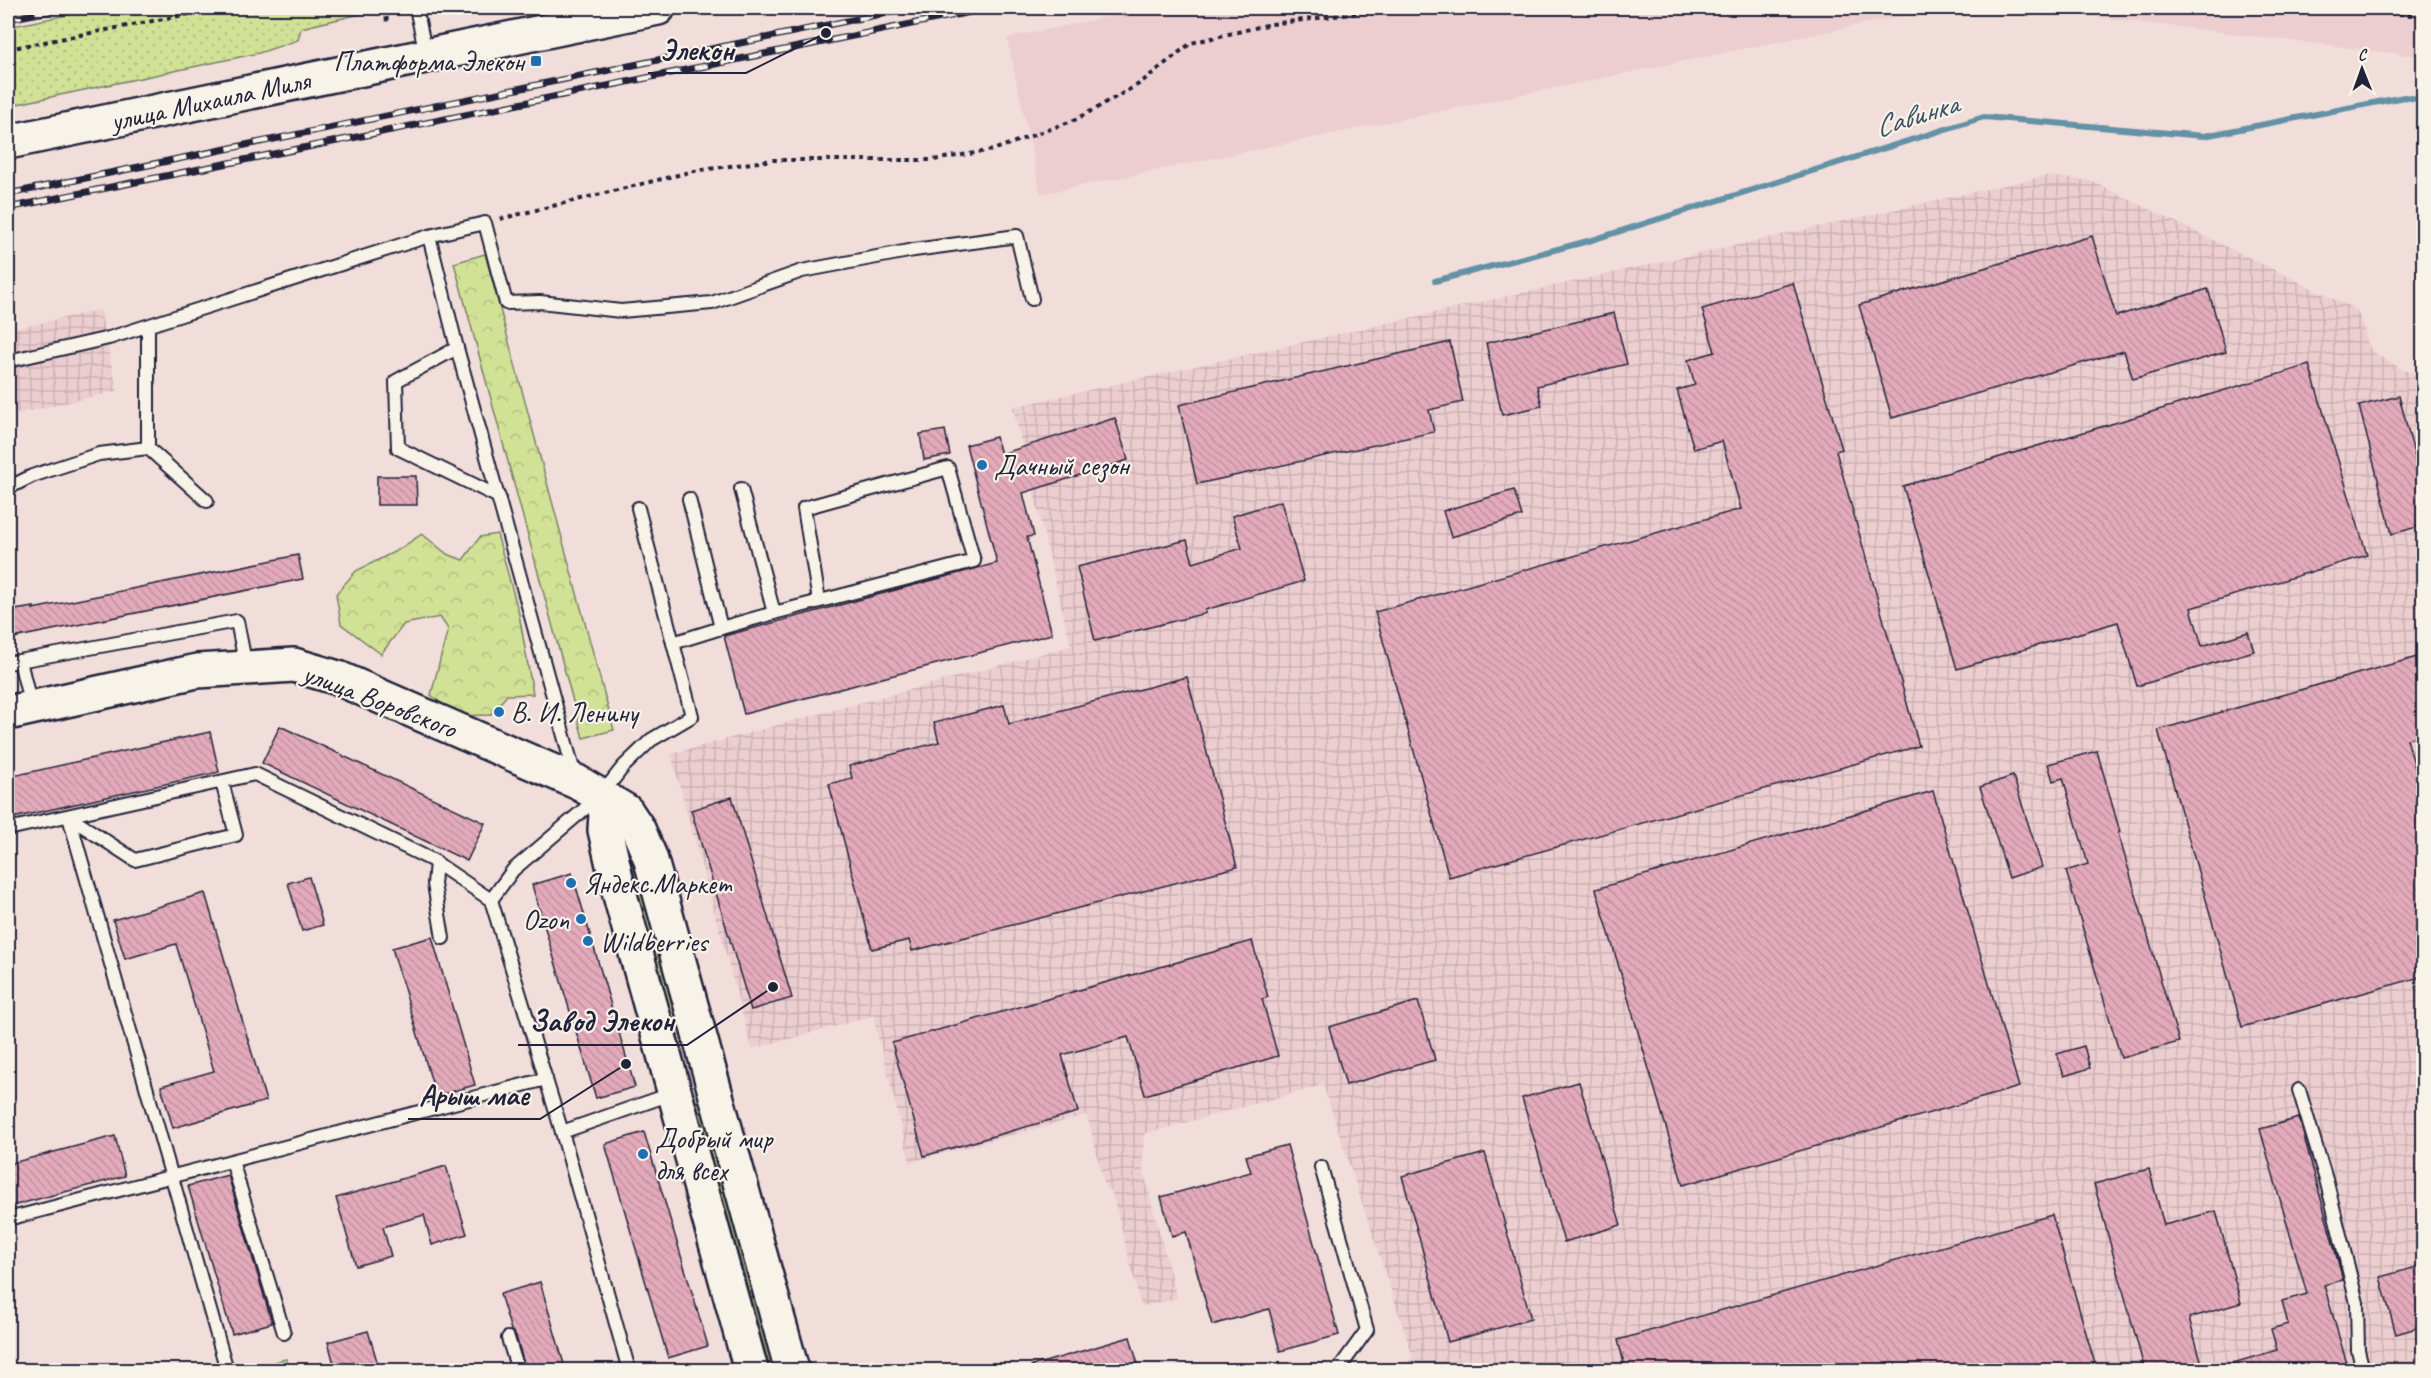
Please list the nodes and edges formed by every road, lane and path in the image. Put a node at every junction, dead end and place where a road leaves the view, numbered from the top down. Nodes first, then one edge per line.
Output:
1 (220, 8) edge
2 (386, 8) edge
3 (416, 8) edge
4 (658, 8) edge
5 (1399, 8) edge
6 (2336, 8) edge
7 (2424, 16) edge
8 (387, 26) dead end
9 (8, 49) edge
10 (427, 55) junction
11 (8, 142) edge
12 (485, 223) junction
13 (429, 236) junction
14 (1032, 299) dead end
15 (148, 326) junction
16 (457, 348) junction
17 (8, 361) edge
18 (148, 448) junction
19 (8, 488) edge
20 (741, 489) dead end
21 (499, 497) junction
22 (689, 499) dead end
23 (207, 501) dead end
24 (638, 508) dead end
25 (819, 601) junction
26 (774, 613) junction
27 (721, 628) junction
28 (673, 643) junction
29 (14, 662) edge
30 (246, 668) junction
31 (20, 710) edge
32 (222, 782) junction
33 (589, 788) junction
34 (69, 817) junction
35 (8, 830) edge
36 (436, 862) junction
37 (491, 900) junction
38 (443, 938) dead end
39 (705, 1061) junction
40 (546, 1079) junction
41 (671, 1082) junction
42 (2298, 1090) dead end
43 (562, 1132) junction
44 (232, 1161) junction
45 (1321, 1167) dead end
46 (170, 1177) junction
47 (8, 1219) edge
48 (284, 1334) dead end
49 (508, 1338) dead end
50 (225, 1365) edge
51 (186, 1371) edge
52 (518, 1371) edge
53 (629, 1371) edge
54 (751, 1371) edge
55 (792, 1371) edge
56 (1338, 1371) edge
57 (2362, 1371) edge

1 - 9 path
2 - 8 path
3 - 10 lane
4 - 10 street, улица Михаила Миля
5 - 12 path
6 - 7 path
10 - 11 street, улица Михаила Миля
12 - 13 lane
12 - 14 lane
13 - 15 lane
13 - 16 lane
15 - 17 lane
15 - 18 lane
16 - 21 lane
16 - 21 lane
18 - 19 lane
18 - 23 lane
20 - 26 lane
21 - 33 lane
22 - 27 lane
24 - 28 lane
25 - 25 lane
25 - 26 lane
26 - 27 lane
27 - 28 lane
28 - 33 lane
29 - 30 lane
29 - 31 lane
30 - 31 street, улица Воровского
30 - 33 street, улица Воровского
32 - 34 lane
32 - 34 lane
32 - 36 lane
33 - 37 lane
33 - 39 street, улица Воровского
33 - 41 street
34 - 35 lane
34 - 46 lane
36 - 37 lane
36 - 38 lane
37 - 40 lane
39 - 41 street
39 - 55 street, улица Воровского
40 - 43 lane
40 - 44 lane
41 - 43 lane
41 - 54 street
42 - 57 lane
43 - 53 lane
44 - 46 lane
44 - 48 lane
45 - 56 lane
46 - 47 lane
46 - 50 lane
49 - 52 lane
50 - 51 path

